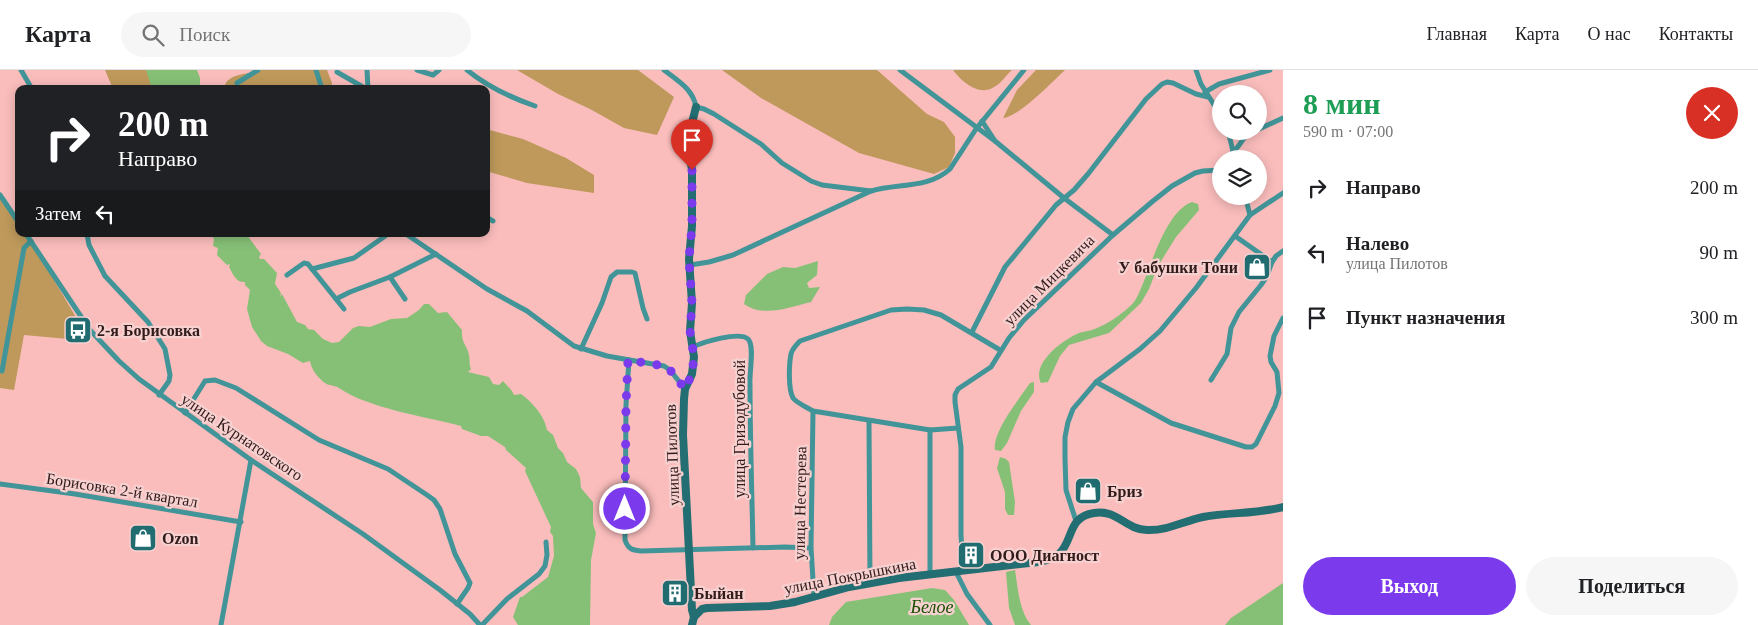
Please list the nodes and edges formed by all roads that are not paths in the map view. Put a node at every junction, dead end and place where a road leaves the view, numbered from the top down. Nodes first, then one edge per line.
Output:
1 (21, 70) edge
2 (258, 70) edge
3 (316, 70) edge
4 (366, 70) edge
5 (417, 70) edge
6 (439, 70) edge
7 (467, 70) edge
8 (664, 70) edge
9 (900, 70) edge
10 (1024, 70) edge
11 (1196, 70) edge
12 (1270, 70) edge
13 (337, 72) dead end
14 (237, 83) dead end
15 (30, 85) edge
16 (321, 85) edge
17 (361, 85) edge
18 (365, 85) edge
19 (487, 85) edge
20 (490, 87) edge
21 (1207, 94) junction
22 (1212, 102) edge
23 (535, 106) dead end
24 (696, 107) junction
25 (1283, 118) edge
26 (982, 121) junction
27 (1267, 125) edge
28 (976, 128) junction
29 (995, 141) junction
30 (1212, 170) edge
31 (872, 191) junction
32 (1283, 193) edge
33 (0, 195) edge
34 (1064, 198) junction
35 (1247, 205) edge
36 (1250, 215) junction
37 (15, 217) edge
38 (490, 219) edge
39 (493, 221) dead end
40 (1114, 235) junction
41 (1235, 236) junction
42 (28, 237) edge
43 (88, 237) edge
44 (384, 237) edge
45 (410, 237) edge
46 (31, 241) junction
47 (1283, 251) edge
48 (436, 254) junction
49 (1272, 262) junction
50 (690, 265) junction
51 (312, 269) junction
52 (287, 275) dead end
53 (390, 277) junction
54 (336, 300) junction
55 (405, 300) dead end
56 (344, 310) dead end
57 (1283, 318) edge
58 (647, 319) dead end
59 (972, 332) junction
60 (693, 347) junction
61 (581, 349) junction
62 (1000, 350) junction
63 (628, 360) junction
64 (2, 371) dead end
65 (1211, 380) dead end
66 (1096, 382) junction
67 (685, 389) junction
68 (159, 395) junction
69 (813, 411) junction
70 (185, 414) junction
71 (869, 421) junction
72 (958, 428) junction
73 (930, 430) junction
74 (252, 460) junction
75 (0, 484) edge
76 (1283, 507) edge
77 (240, 522) junction
78 (1076, 522) junction
79 (546, 542) dead end
80 (753, 548) junction
81 (811, 548) junction
82 (689, 549) junction
83 (964, 571) junction
84 (956, 572) junction
85 (930, 575) junction
86 (870, 583) junction
87 (814, 596) junction
88 (457, 604) junction
89 (694, 617) junction
90 (221, 625) edge
91 (481, 625) edge
92 (692, 625) edge
93 (990, 625) edge

1 - 15 street
2 - 14 street
3 - 16 street
4 - 18 street
5 - 6 street
7 - 19 street
8 - 24 street
9 - 28 street
10 - 26 street
11 - 21 street
12 - 21 street
13 - 17 street
20 - 23 street
21 - 22 street
21 - 34 street, улица Мицкевича
24 - 31 street
24 - 50 street, улица Пилотов
25 - 27 street
26 - 28 street
26 - 29 street
28 - 29 street
28 - 31 street
29 - 34 street
30 - 40 street, улица Мицкевича
31 - 50 street
32 - 36 street
33 - 37 street
34 - 40 street
34 - 59 street, улица Мицкевича
35 - 36 street
36 - 41 street
38 - 39 street
40 - 62 street, улица Мицкевича
41 - 49 street
41 - 66 street
42 - 46 street, улица Курнатовского
43 - 68 street
44 - 51 street
45 - 48 street
46 - 64 street
46 - 68 street, улица Курнатовского
47 - 49 street
48 - 53 street
48 - 61 street
49 - 65 street
50 - 60 street, улица Пилотов
51 - 52 street
51 - 54 street
53 - 54 street
53 - 55 street
54 - 56 street
57 - 66 street
58 - 61 street
59 - 62 street
59 - 69 street
60 - 67 street, улица Пилотов
60 - 80 street, улица Гризодубовой
61 - 63 street
62 - 72 street, улица Мицкевича
63 - 67 street
63 - 82 street
66 - 78 street
67 - 82 street, улица Пилотов
68 - 70 street, улица Курнатовского
69 - 71 street
69 - 81 street, улица Нестерева
70 - 74 street, улица Курнатовского
70 - 88 street
71 - 73 street
71 - 86 street
72 - 73 street
72 - 83 street, улица Мицкевича
73 - 85 street
74 - 77 street
74 - 88 street, улица Курнатовского
75 - 77 street, Борисовка 2-й квартал
76 - 78 street
77 - 90 street
78 - 83 street, улица Покрышкина
79 - 91 street
80 - 81 street
80 - 82 street
81 - 87 street, улица Нестерева
82 - 89 street, улица Пилотов
83 - 84 street, улица Покрышкина
84 - 85 street, улица Покрышкина
84 - 93 street
85 - 86 street, улица Покрышкина
86 - 87 street, улица Покрышкина
87 - 89 street, улица Покрышкина
88 - 91 street, улица Курнатовского
89 - 92 street, улица Пилотов

